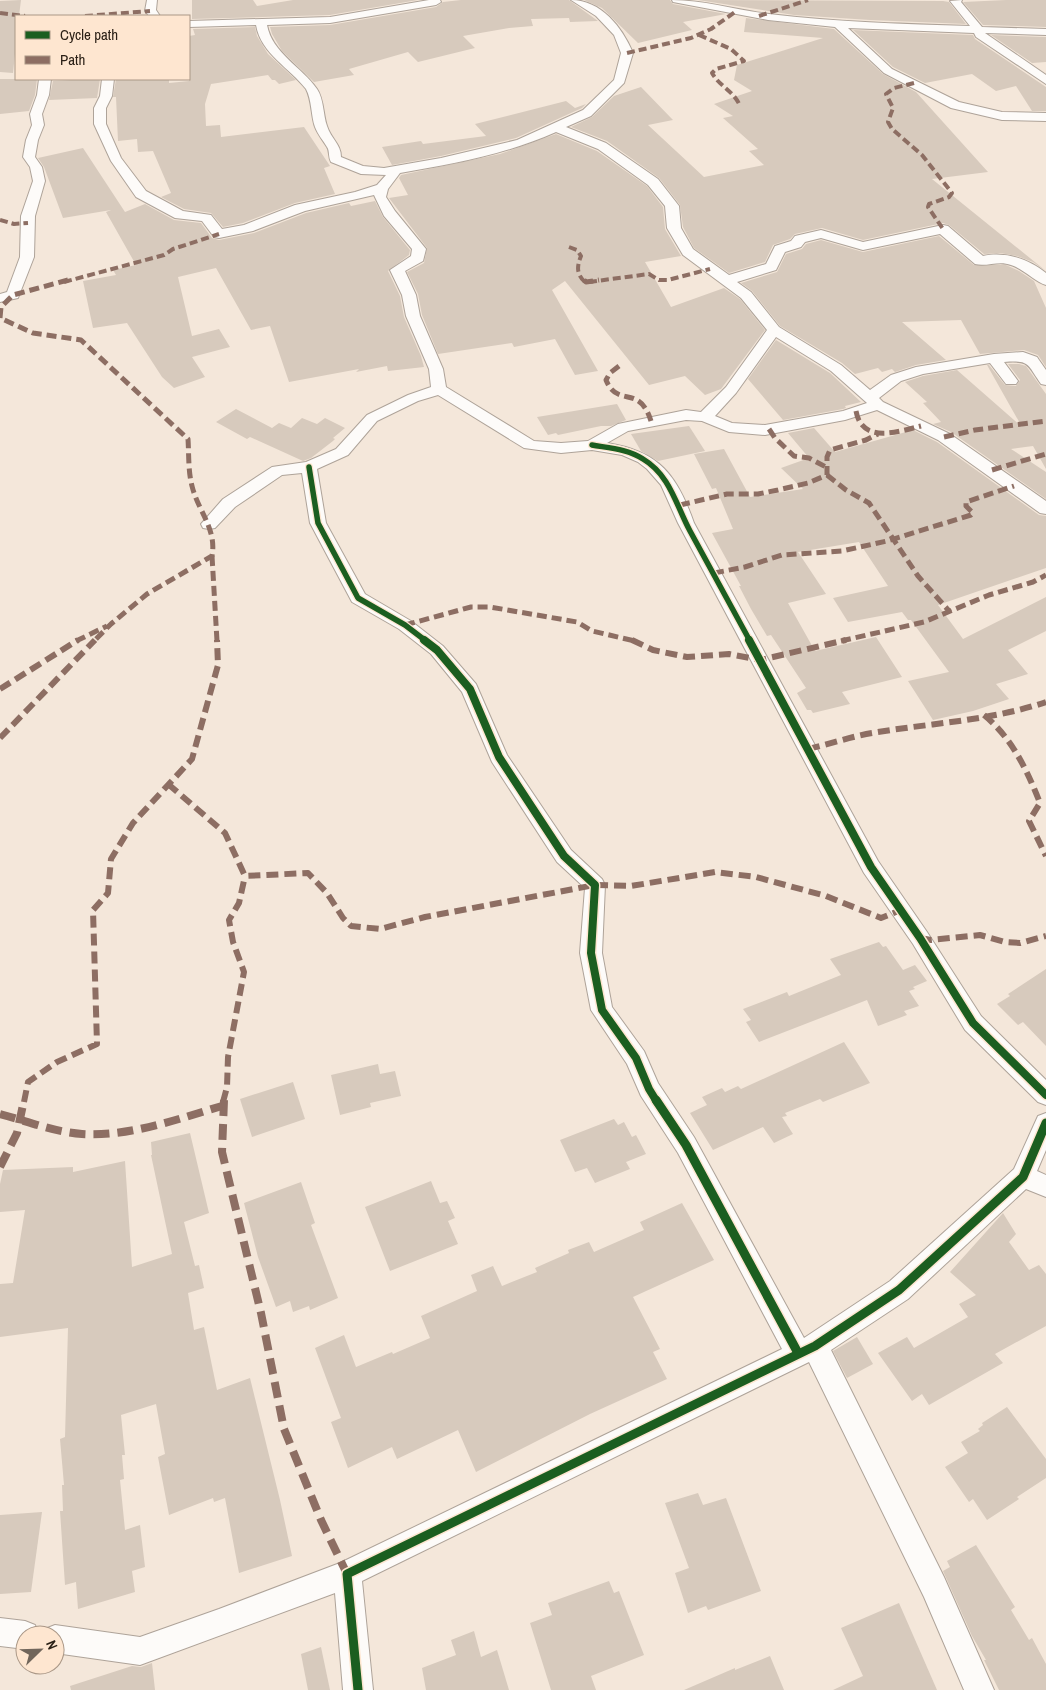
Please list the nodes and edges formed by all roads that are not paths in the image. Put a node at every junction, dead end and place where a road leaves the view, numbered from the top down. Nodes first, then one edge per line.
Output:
1 (152, 0) edge
2 (576, 0) edge
3 (677, 0) edge
4 (957, 0) edge
5 (436, 2) dead end
6 (154, 15) edge
7 (261, 21) junction
8 (190, 24) edge
9 (838, 24) junction
10 (978, 29) junction
11 (1046, 32) edge
12 (45, 80) edge
13 (108, 80) edge
14 (1046, 80) edge
15 (1046, 117) edge
16 (557, 128) junction
17 (396, 170) junction
18 (382, 188) junction
19 (725, 281) junction
20 (1046, 283) edge
21 (0, 285) edge
22 (17, 285) junction
23 (1046, 291) edge
24 (0, 298) edge
25 (774, 330) junction
26 (994, 358) junction
27 (1046, 380) edge
28 (1011, 381) dead end
29 (439, 389) junction
30 (874, 401) junction
31 (705, 417) junction
32 (592, 445) junction
33 (309, 467) junction
34 (1046, 509) edge
35 (209, 524) dead end
36 (1046, 1095) edge
37 (1046, 1123) edge
38 (1035, 1182) edge
39 (806, 1349) junction
40 (347, 1574) junction
41 (0, 1632) edge
42 (15, 1634) edge
43 (65, 1640) edge
44 (358, 1690) edge
45 (979, 1690) edge

1 - 6 street
2 - 16 street
3 - 9 street
4 - 10 street
5 - 7 street
7 - 8 street
7 - 17 street
9 - 10 street
9 - 15 street
10 - 11 street
10 - 14 street
12 - 22 street
13 - 18 street
16 - 17 street
16 - 19 street
17 - 18 street
18 - 29 street
19 - 20 street
19 - 25 street
20 - 23 street
21 - 22 street
22 - 24 street
25 - 30 street
25 - 31 street
26 - 27 street
26 - 28 street
26 - 30 street
29 - 32 street
29 - 33 street
30 - 31 street
30 - 34 street
31 - 32 street
32 - 36 street
33 - 35 street
33 - 39 street
37 - 38 street
38 - 39 street
39 - 40 street
39 - 45 street
40 - 43 street
40 - 44 street
41 - 42 street

